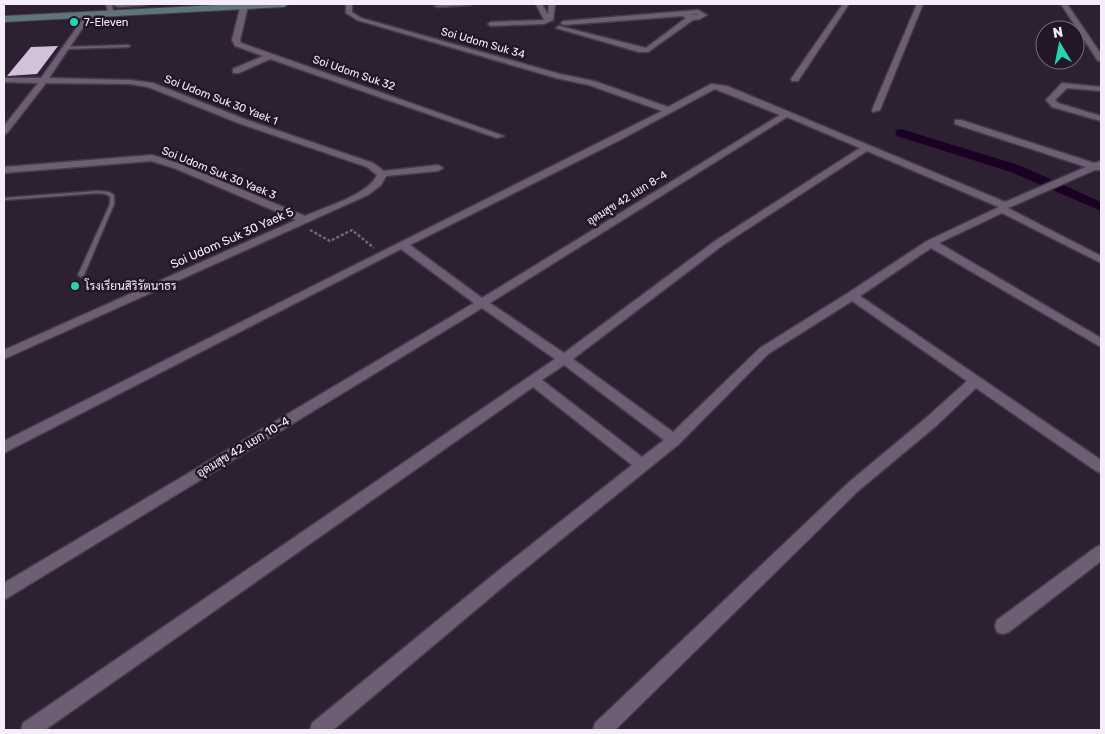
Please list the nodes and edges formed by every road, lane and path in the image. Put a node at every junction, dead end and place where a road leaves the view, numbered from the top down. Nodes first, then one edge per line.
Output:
1 (284, 4) edge
2 (349, 4) edge
3 (457, 4) edge
4 (472, 4) edge
5 (539, 4) edge
6 (552, 4) edge
7 (846, 4) edge
8 (920, 4) edge
9 (1064, 4) edge
10 (244, 5) edge
11 (147, 6) edge
12 (437, 6) dead end
13 (111, 7) edge
14 (89, 14) junction
15 (4, 19) edge
16 (548, 21) junction
17 (490, 24) dead end
18 (562, 25) junction
19 (128, 46) dead end
20 (66, 48) junction
21 (270, 56) junction
22 (1101, 59) edge
23 (236, 71) dead end
24 (795, 79) dead end
25 (4, 80) edge
26 (44, 80) junction
27 (1101, 89) edge
28 (668, 110) junction
29 (876, 110) dead end
30 (785, 116) junction
31 (1101, 120) edge
32 (958, 122) dead end
33 (4, 131) edge
34 (500, 136) dead end
35 (866, 148) junction
36 (1099, 166) edge
37 (438, 168) dead end
38 (4, 170) edge
39 (382, 174) junction
40 (4, 199) edge
41 (1004, 208) junction
42 (302, 222) junction
43 (931, 242) junction
44 (402, 244) junction
45 (382, 254) junction
46 (1101, 260) edge
47 (81, 274) dead end
48 (852, 296) junction
49 (482, 304) junction
50 (1101, 343) edge
51 (4, 355) edge
52 (564, 358) junction
53 (532, 380) junction
54 (976, 380) junction
55 (674, 440) junction
56 (4, 447) edge
57 (642, 465) junction
58 (1101, 467) edge
59 (1101, 552) edge
60 (4, 592) edge
61 (1003, 626) dead end
62 (30, 730) edge
63 (319, 730) edge
64 (602, 730) edge

1 - 10 main road
2 - 28 street, Soi Udom Suk 34
3 - 4 lane
3 - 12 lane
5 - 16 street
6 - 16 street
7 - 24 street
8 - 29 street
9 - 22 street
10 - 11 main road
10 - 21 street, Soi Udom Suk 32
11 - 13 main road
13 - 14 main road
14 - 15 main road
14 - 20 street
16 - 17 street
16 - 18 street
18 - 18 street
19 - 20 lane
20 - 26 street
21 - 23 street
21 - 34 street, Soi Udom Suk 32
25 - 26 street, Soi Udom Suk 30 Yaek 1
26 - 33 street
26 - 39 street, Soi Udom Suk 30 Yaek 1
27 - 31 street
28 - 30 street
28 - 44 street
30 - 35 street
30 - 49 street, อุดมสุข 42 แยก 8-4
32 - 36 street
35 - 41 street
35 - 52 street
36 - 41 street
37 - 39 street
38 - 42 street, Soi Udom Suk 30 Yaek 3
39 - 42 street, Soi Udom Suk 30 Yaek 5
40 - 47 lane
41 - 43 street
41 - 46 street
42 - 45 path
42 - 51 street, Soi Udom Suk 30 Yaek 5
43 - 48 street
43 - 50 street
44 - 45 street
44 - 49 street
45 - 56 street
48 - 54 street
48 - 55 street
49 - 52 street
49 - 60 street, อุดมสุข 42 แยก 10-4
52 - 53 street
52 - 55 street
53 - 57 street
53 - 62 street
54 - 58 street
54 - 64 street
55 - 57 street
57 - 63 street
59 - 61 street

